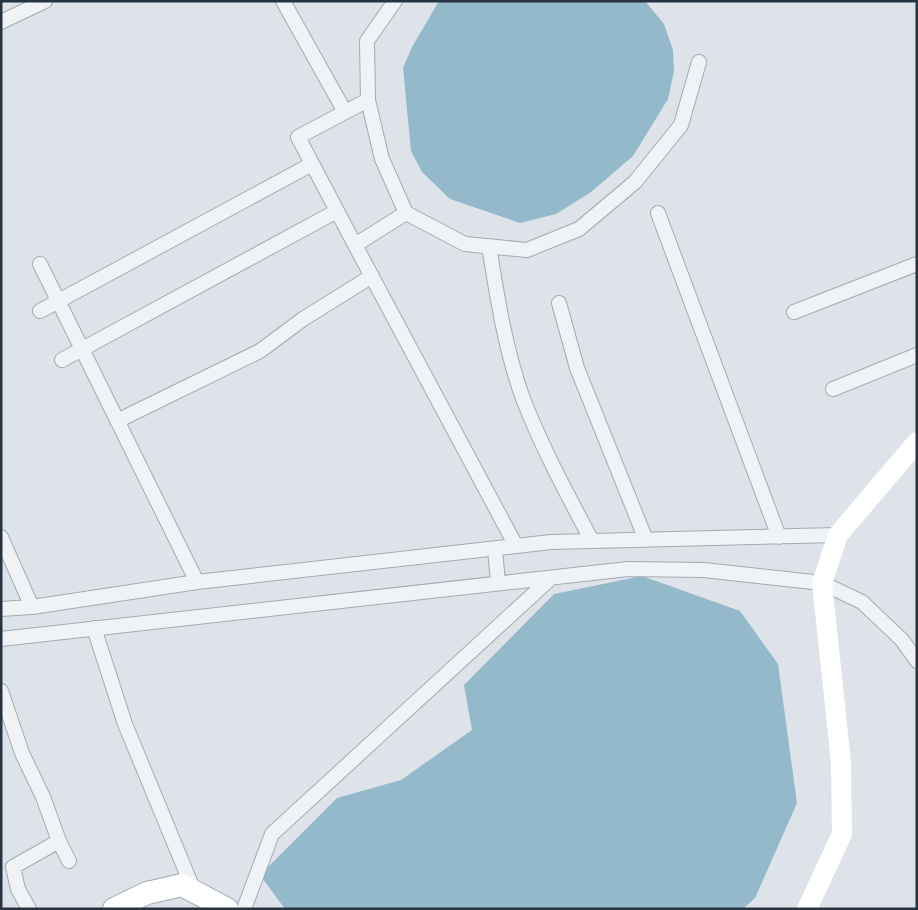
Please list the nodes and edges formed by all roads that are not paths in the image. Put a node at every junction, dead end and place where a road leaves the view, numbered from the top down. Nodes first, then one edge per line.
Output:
1 (45, 1) edge
2 (283, 1) edge
3 (395, 1) edge
4 (1, 22) edge
5 (699, 62) dead end
6 (368, 100) junction
7 (344, 112) junction
8 (312, 164) junction
9 (337, 211) junction
10 (406, 213) junction
11 (658, 213) dead end
12 (355, 245) junction
13 (489, 246) junction
14 (40, 264) dead end
15 (917, 264) edge
16 (372, 276) junction
17 (58, 301) junction
18 (559, 303) dead end
19 (40, 311) dead end
20 (794, 312) dead end
21 (82, 350) junction
22 (917, 355) edge
23 (62, 360) dead end
24 (833, 389) dead end
25 (117, 421) junction
26 (917, 442) edge
27 (838, 535) junction
28 (779, 536) junction
29 (1, 537) edge
30 (646, 540) junction
31 (592, 541) junction
32 (516, 546) junction
33 (495, 549) junction
34 (551, 578) junction
35 (197, 582) junction
36 (498, 583) junction
37 (822, 583) junction
38 (32, 607) junction
39 (1, 608) edge
40 (94, 628) junction
41 (1, 639) edge
42 (917, 662) edge
43 (1, 691) edge
44 (59, 841) junction
45 (69, 861) dead end
46 (194, 891) junction
47 (116, 908) edge
48 (29, 909) edge
49 (227, 909) edge
50 (244, 909) edge
51 (807, 909) edge

1 - 4 street
2 - 7 street
3 - 6 street
5 - 13 street
6 - 7 street
6 - 10 street
7 - 8 street
8 - 9 street
8 - 17 street
9 - 12 street
9 - 21 street
10 - 12 street
10 - 13 street
11 - 28 street
12 - 16 street
13 - 31 street
14 - 17 street
15 - 20 street
16 - 25 street
16 - 32 street
17 - 19 street
17 - 21 street
18 - 30 street
21 - 23 street
21 - 25 street
22 - 24 street
25 - 35 street
26 - 27 main road
27 - 28 street
27 - 37 main road
28 - 30 street
29 - 38 street
30 - 31 street
31 - 32 street
32 - 33 street
33 - 35 street
33 - 36 street
34 - 36 street
34 - 37 street
34 - 50 street
35 - 38 street
36 - 40 street
37 - 42 street
37 - 51 main road
38 - 39 street
40 - 41 street
40 - 46 street
43 - 44 street
44 - 45 street
44 - 48 street
46 - 47 main road
46 - 49 main road

